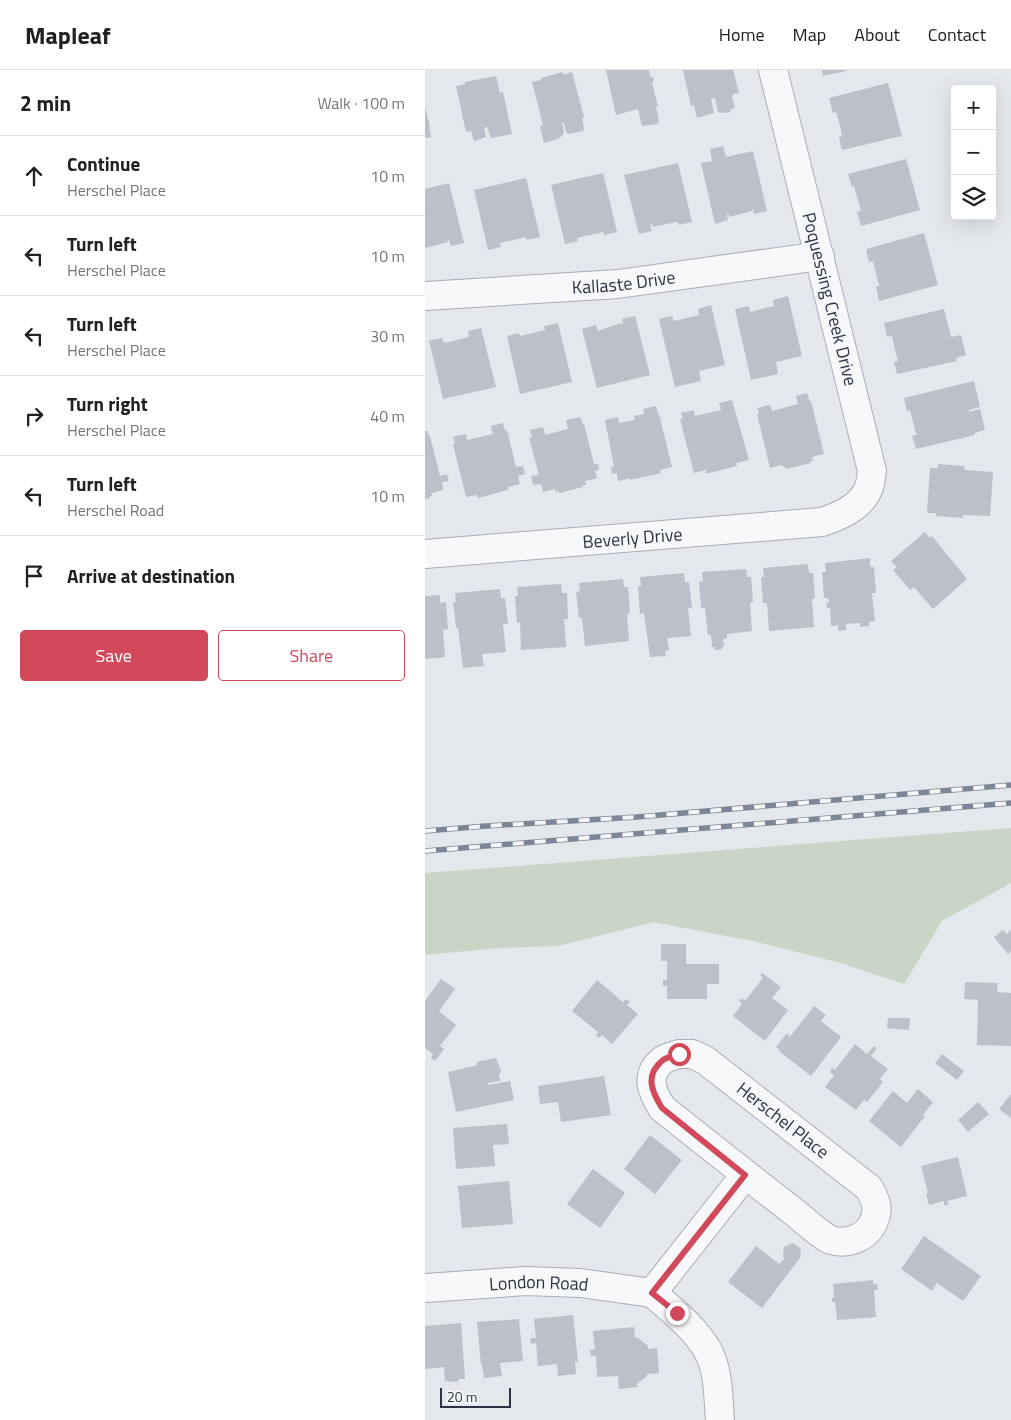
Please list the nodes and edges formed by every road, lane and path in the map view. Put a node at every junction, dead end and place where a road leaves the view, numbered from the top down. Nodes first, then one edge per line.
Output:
1 (773, 70) edge
2 (820, 256) junction
3 (425, 296) edge
4 (838, 517) joint
5 (425, 554) edge
6 (745, 1175) junction
7 (425, 1288) edge
8 (652, 1293) junction
9 (720, 1420) edge

1 - 2 street, Poquessing Creek Drive
2 - 3 street, Kallaste Drive
2 - 4 street, Poquessing Creek Drive
4 - 5 street, Beverly Drive
6 - 6 street, Herschel Place
6 - 8 street
7 - 8 street, London Road
8 - 9 street

